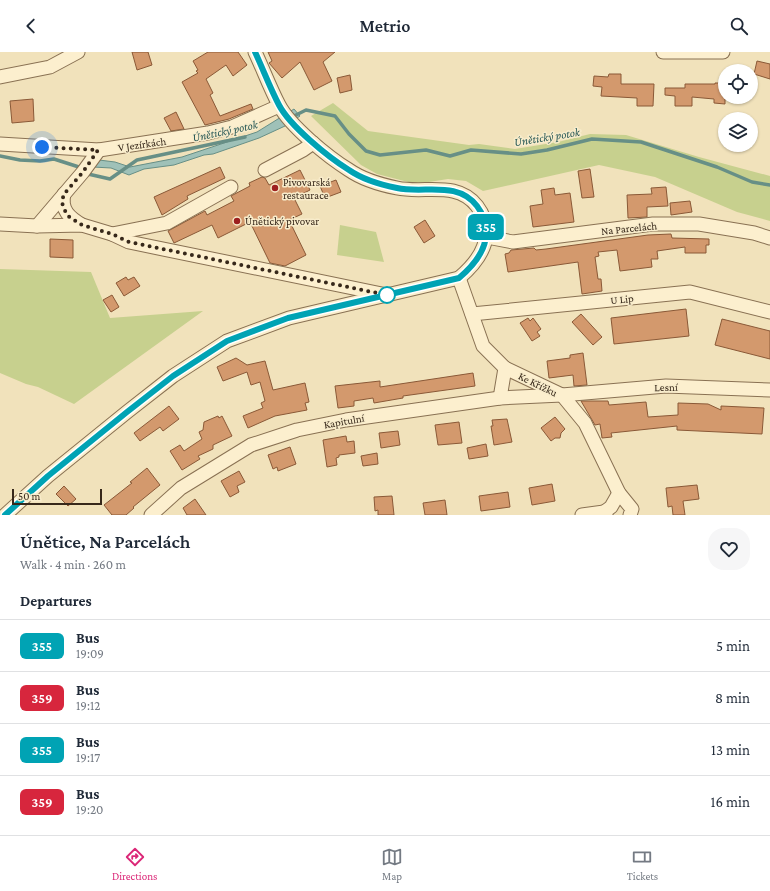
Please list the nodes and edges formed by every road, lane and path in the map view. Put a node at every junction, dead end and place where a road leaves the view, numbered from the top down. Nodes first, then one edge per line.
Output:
1 (78, 52) edge
2 (255, 52) edge
3 (663, 52) edge
4 (723, 52) edge
5 (0, 77) edge
6 (279, 106) junction
7 (313, 142) junction
8 (0, 144) edge
9 (97, 152) junction
10 (265, 170) dead end
11 (231, 187) dead end
12 (64, 194) junction
13 (0, 224) edge
14 (82, 225) junction
15 (38, 226) junction
16 (112, 234) junction
17 (487, 237) junction
18 (770, 238) edge
19 (459, 278) junction
20 (386, 295) junction
21 (770, 312) edge
22 (472, 314) junction
23 (505, 368) junction
24 (770, 390) edge
25 (562, 395) junction
26 (500, 398) junction
27 (619, 493) junction
28 (605, 514) edge
29 (5, 515) edge
30 (151, 515) edge
31 (582, 515) edge
32 (630, 515) edge

1 - 5 street
2 - 6 street
3 - 4 street
6 - 7 street
6 - 9 street, V Jezírkách
7 - 10 street
7 - 17 street
8 - 9 street, V Jezírkách
9 - 12 street
11 - 16 street
12 - 14 street
12 - 15 street
13 - 15 street
14 - 15 street
14 - 16 street
16 - 20 street
17 - 18 street, Na Parcelách
17 - 19 street
19 - 20 street
19 - 22 street, Ke Křížku
20 - 29 street
21 - 22 street, U Lip
22 - 23 street, Ke Křížku
23 - 25 street, Ke Křížku
23 - 26 street
24 - 25 street, Lesní
25 - 26 street, Kapitulní
25 - 27 street, Ke Křížku
26 - 30 street, Kapitulní
27 - 28 street
27 - 32 street, Ke Křížku
28 - 31 street

